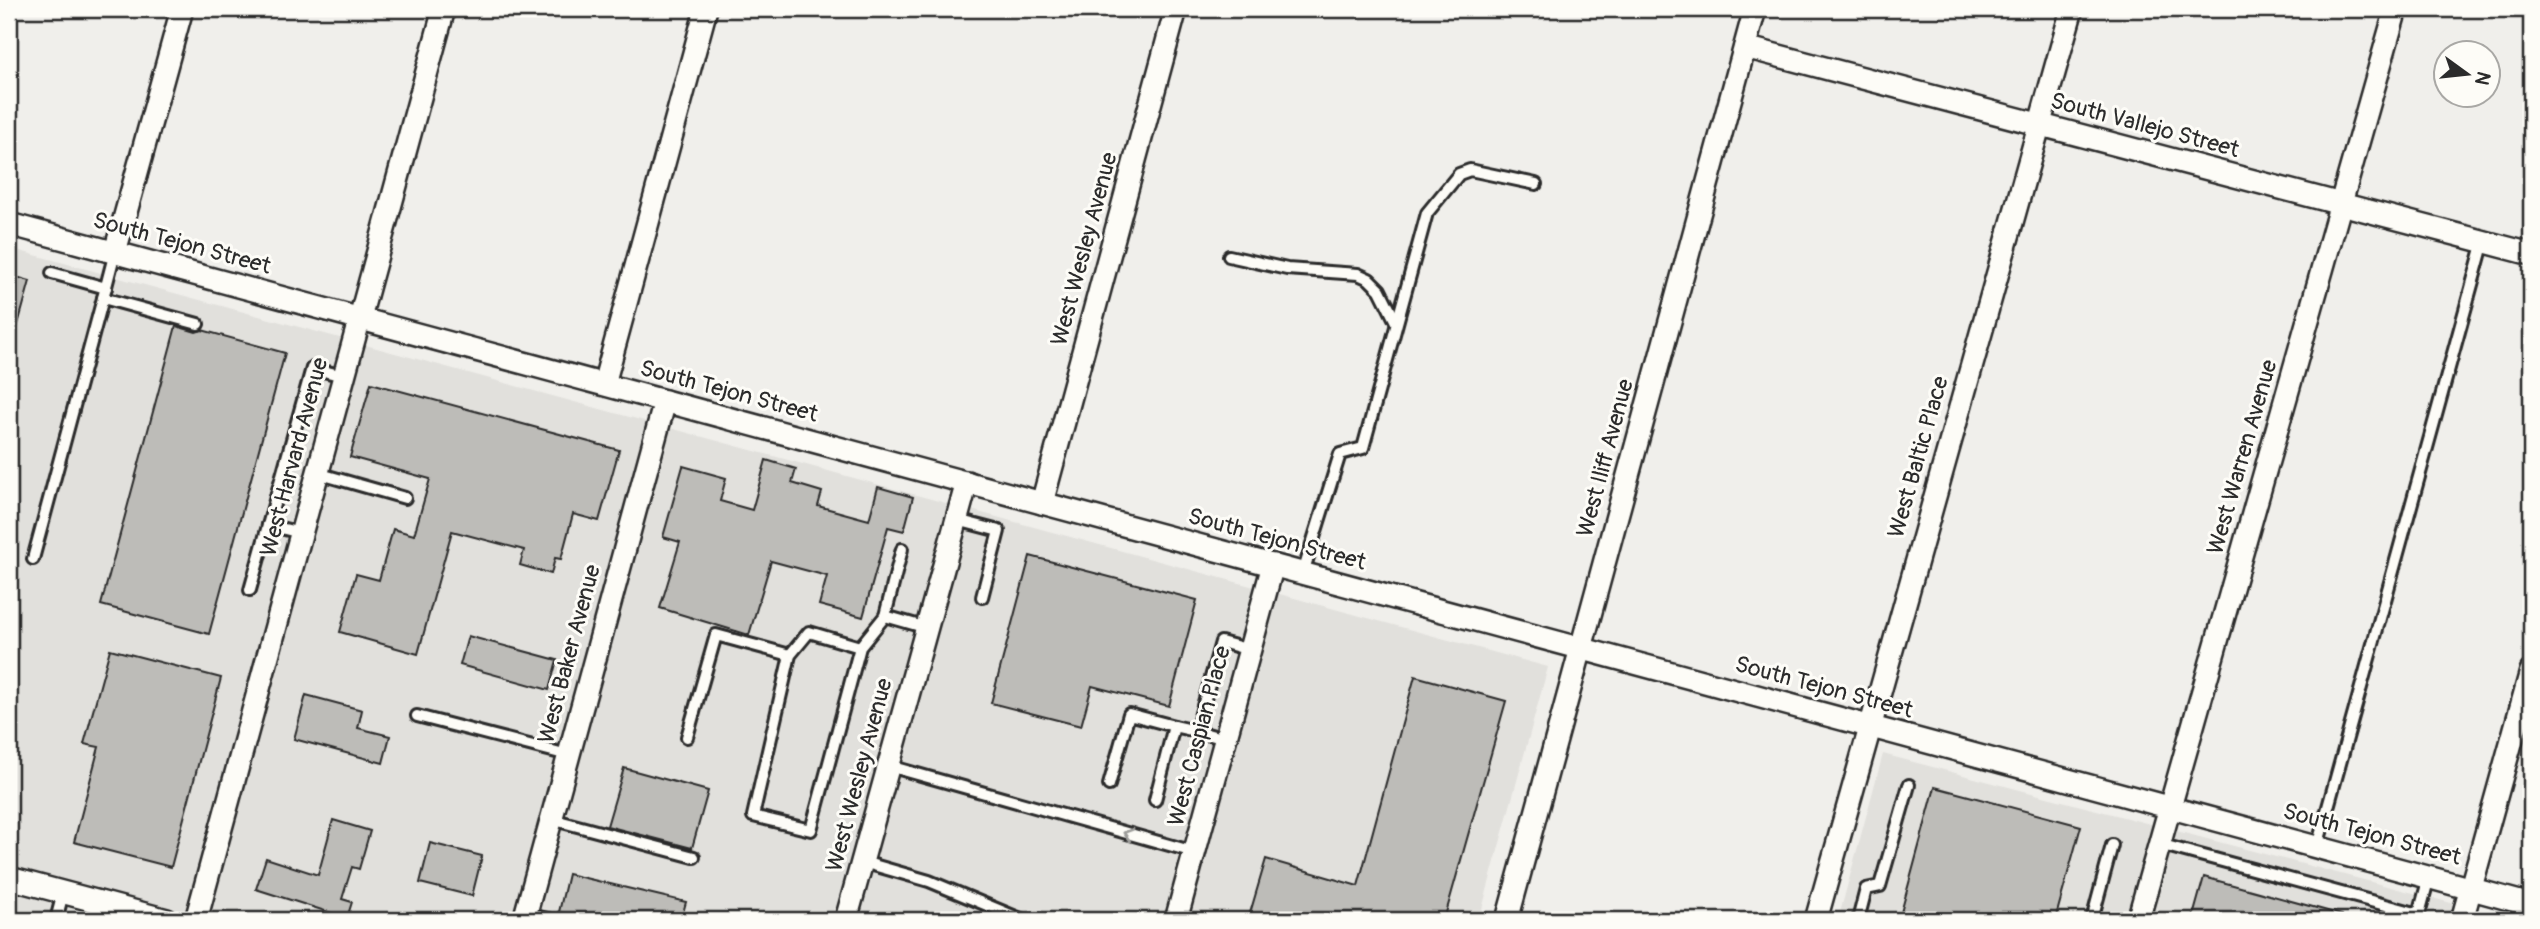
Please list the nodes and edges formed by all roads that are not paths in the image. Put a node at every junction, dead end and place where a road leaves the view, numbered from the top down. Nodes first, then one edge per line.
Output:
1 (182, 9) edge
2 (444, 9) edge
3 (706, 9) edge
4 (1176, 9) edge
5 (1755, 9) edge
6 (2071, 9) edge
7 (2396, 9) edge
8 (1745, 47) junction
9 (2039, 124) junction
10 (1536, 184) dead end
11 (2341, 204) junction
12 (9, 224) edge
13 (2484, 242) junction
14 (115, 252) junction
15 (2531, 254) edge
16 (1229, 256) dead end
17 (52, 273) dead end
18 (104, 293) junction
19 (359, 318) junction
20 (1396, 322) junction
21 (198, 324) dead end
22 (343, 376) junction
23 (604, 384) junction
24 (664, 401) junction
25 (317, 473) junction
26 (967, 482) junction
27 (405, 498) dead end
28 (1042, 503) junction
29 (957, 520) junction
30 (268, 525) junction
31 (301, 533) junction
32 (902, 549) dead end
33 (33, 559) dead end
34 (1273, 565) junction
35 (1303, 573) junction
36 (250, 590) dead end
37 (982, 597) dead end
38 (885, 616) junction
39 (928, 628) junction
40 (860, 647) junction
41 (1581, 648) junction
42 (1250, 650) junction
43 (790, 655) junction
44 (2531, 671) edge
45 (417, 716) dead end
46 (1174, 726) junction
47 (1870, 726) junction
48 (1196, 731) junction
49 (687, 737) dead end
50 (1225, 739) junction
51 (568, 755) junction
52 (889, 766) junction
53 (1109, 785) dead end
54 (1909, 785) dead end
55 (1154, 800) dead end
56 (2170, 807) junction
57 (551, 819) junction
58 (2160, 844) junction
59 (2112, 845) dead end
60 (2316, 847) junction
61 (1194, 852) junction
62 (694, 858) dead end
63 (863, 862) junction
64 (2429, 877) junction
65 (9, 878) edge
66 (2471, 888) junction
67 (64, 893) junction
68 (2531, 905) edge
69 (525, 917) edge
70 (56, 920) edge
71 (167, 920) edge
72 (196, 920) edge
73 (552, 920) edge
74 (846, 920) edge
75 (1023, 920) edge
76 (1176, 920) edge
77 (1507, 920) edge
78 (1816, 920) edge
79 (1858, 920) edge
80 (2092, 920) edge
81 (2138, 920) edge
82 (2462, 920) edge

1 - 14 street
2 - 19 street, West Harvard Avenue
3 - 23 street
4 - 28 street, West Wesley Avenue
5 - 8 street, West Iliff Avenue
6 - 9 street, West Baltic Place
7 - 11 street, West Warren Avenue
8 - 9 street, South Vallejo Street
8 - 41 street, West Iliff Avenue
9 - 11 street, South Vallejo Street
9 - 47 street, West Baltic Place
10 - 20 lane
11 - 13 street, South Vallejo Street
11 - 56 street, West Warren Avenue
12 - 14 street, South Tejon Street
13 - 15 street, South Vallejo Street
13 - 60 lane
14 - 18 lane
14 - 19 street, South Tejon Street
16 - 20 lane
17 - 18 lane
18 - 21 lane
18 - 33 lane
19 - 22 street, West Harvard Avenue
19 - 23 street, South Tejon Street
20 - 35 lane
22 - 25 street, West Harvard Avenue
22 - 30 lane
23 - 24 street, South Tejon Street
24 - 26 street, South Tejon Street
24 - 51 street, West Baker Avenue
25 - 27 lane
25 - 31 street, West Harvard Avenue
26 - 28 street, South Tejon Street
26 - 29 street, West Wesley Avenue
28 - 34 street, South Tejon Street
29 - 37 lane
29 - 39 street, West Wesley Avenue
30 - 31 lane
30 - 36 lane
31 - 72 street, West Harvard Avenue
32 - 38 lane
34 - 35 street, South Tejon Street
34 - 42 street, West Caspian Place
35 - 41 street, South Tejon Street
38 - 39 lane
38 - 40 lane
39 - 52 street, West Wesley Avenue
40 - 43 lane
40 - 43 lane
41 - 47 street, South Tejon Street
41 - 77 street, West Iliff Avenue
42 - 48 lane
42 - 50 street, West Caspian Place
43 - 49 lane
44 - 66 street
45 - 51 lane
46 - 48 lane
46 - 53 lane
46 - 55 lane
47 - 56 street, South Tejon Street
47 - 78 street, West Baltic Place
48 - 50 lane
50 - 61 street, West Caspian Place
51 - 57 street, West Baker Avenue
61 -> 52 lane
52 - 63 street, West Wesley Avenue
54 - 79 lane
56 - 58 street, West Warren Avenue
56 - 60 street, South Tejon Street
57 - 62 lane
57 - 69 street, West Baker Avenue
58 - 64 lane
58 - 81 street, West Warren Avenue
59 - 80 lane
60 - 64 street, South Tejon Street
61 - 76 street, West Caspian Place
63 - 74 street, West Wesley Avenue
63 - 75 lane
64 - 66 street, South Tejon Street
65 - 67 street
66 - 68 street, South Tejon Street
66 - 82 street
67 - 70 lane
67 - 71 street
69 - 73 lane

